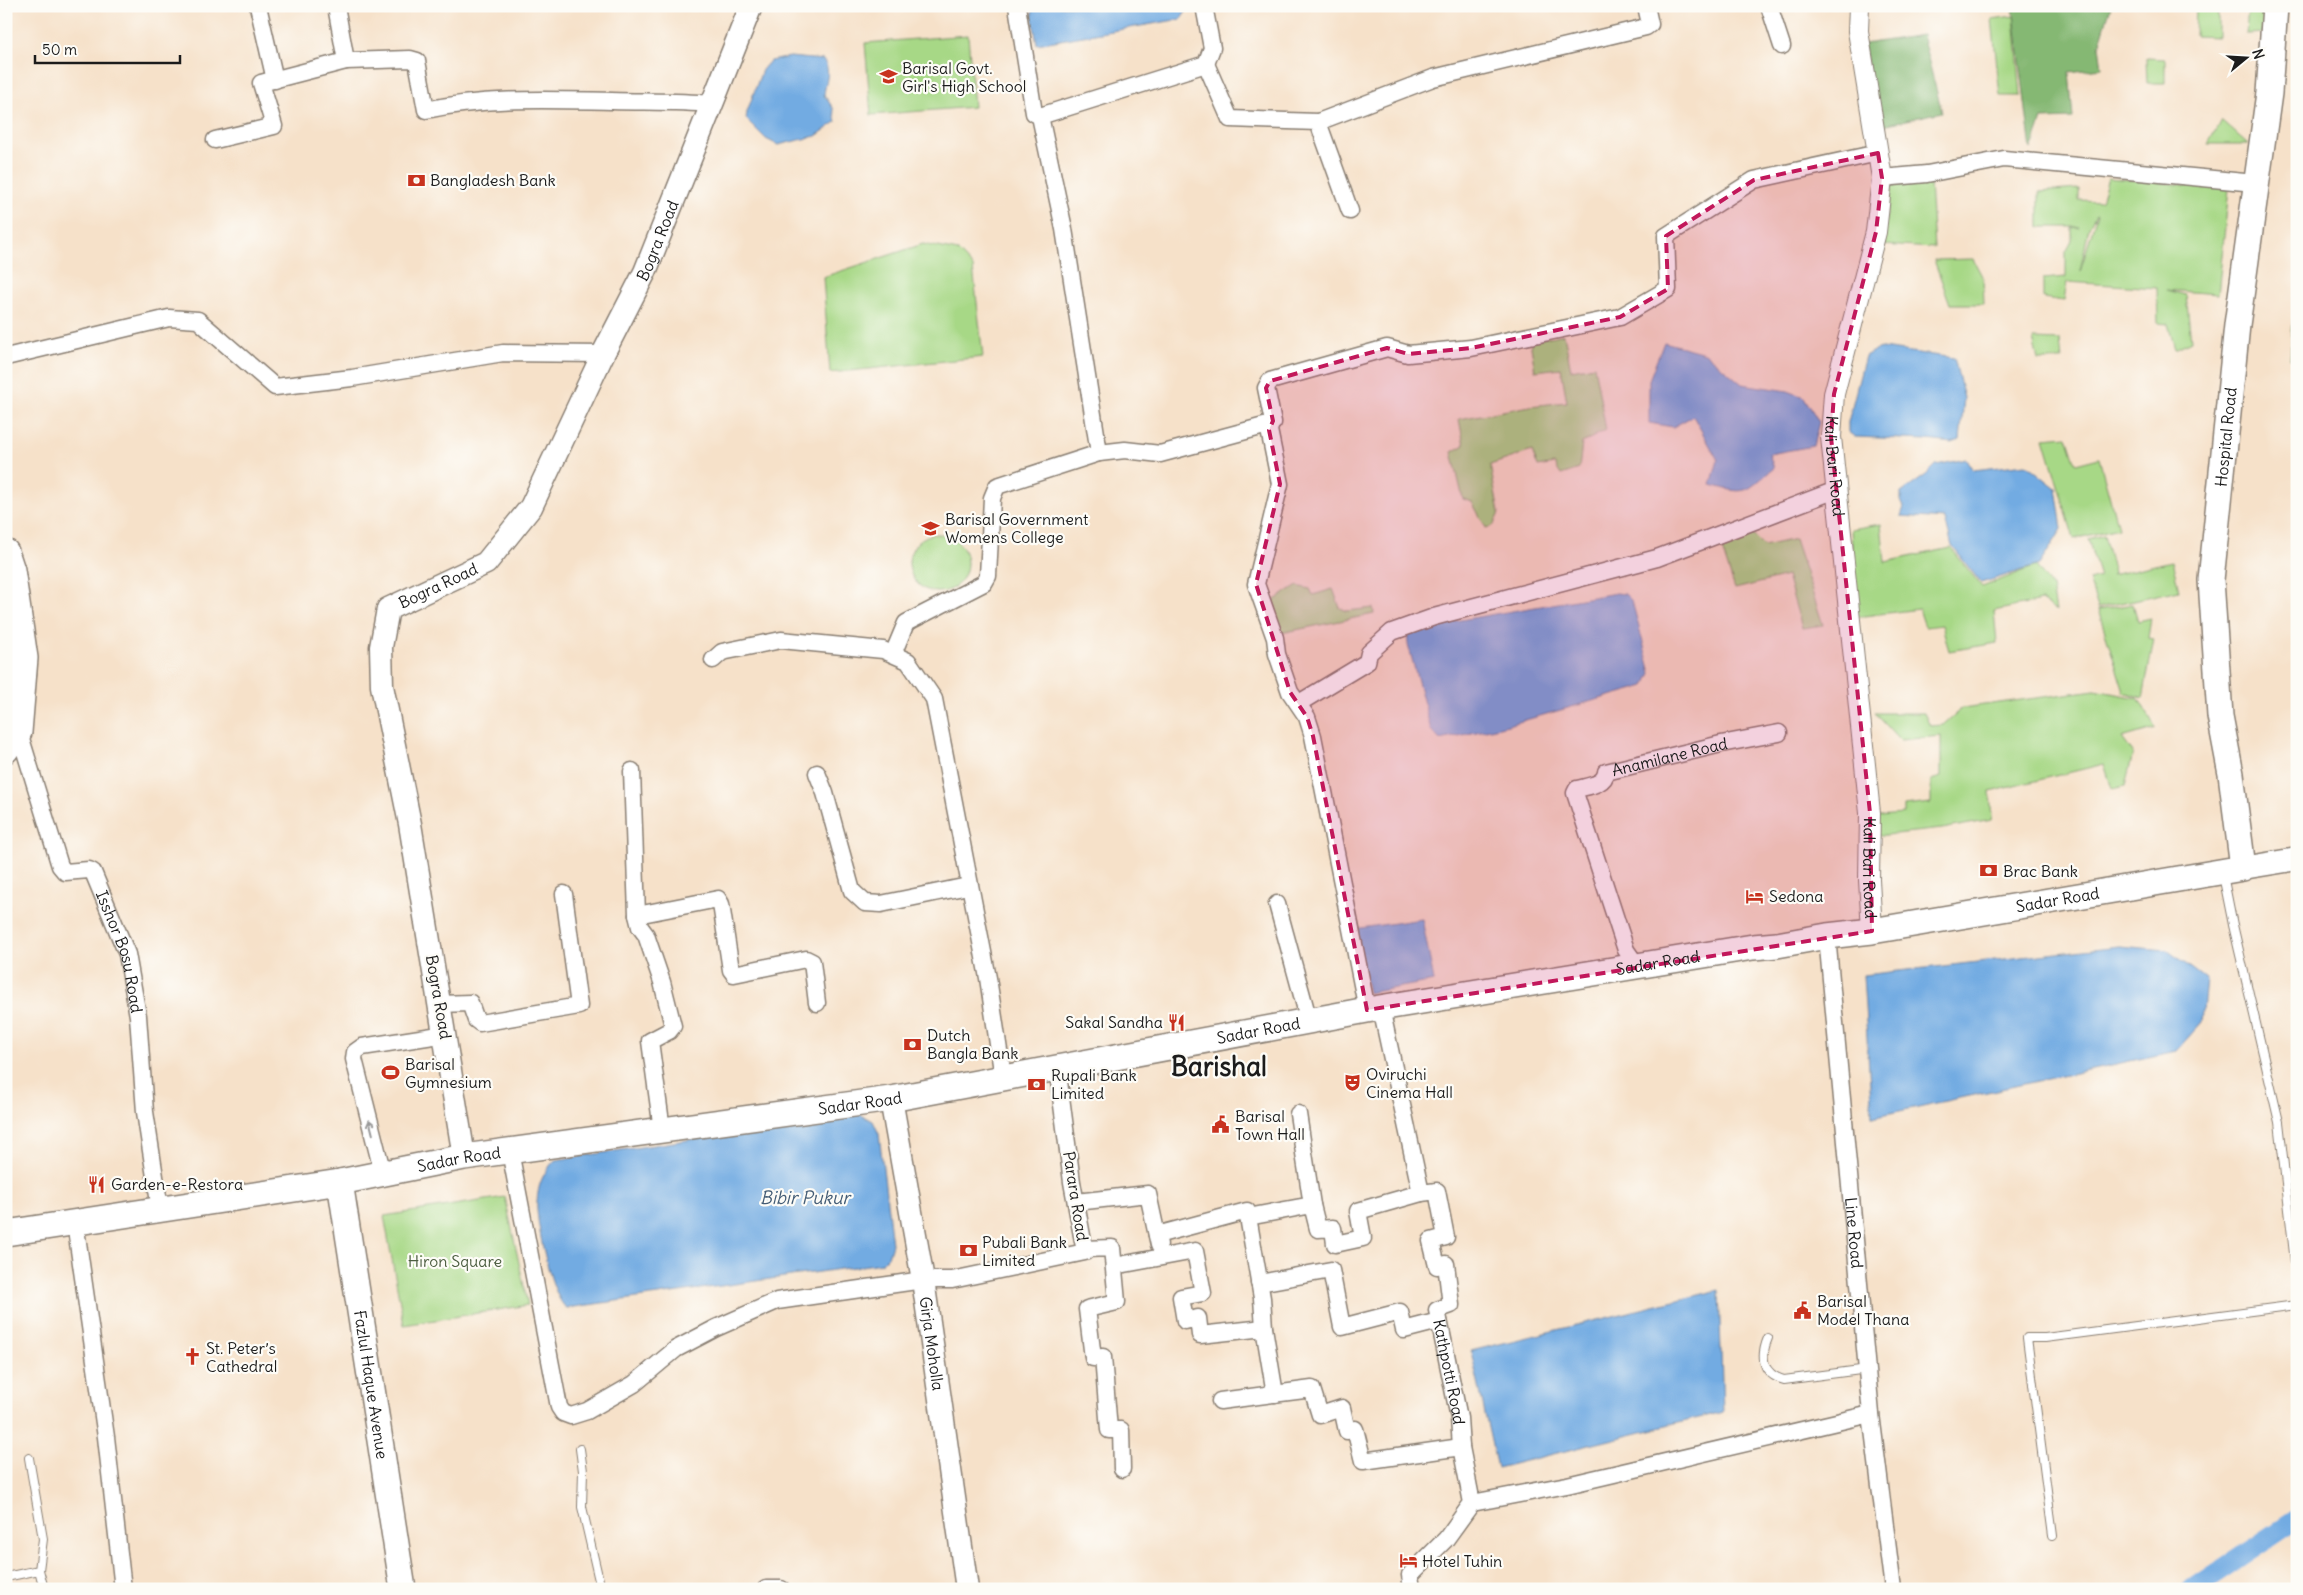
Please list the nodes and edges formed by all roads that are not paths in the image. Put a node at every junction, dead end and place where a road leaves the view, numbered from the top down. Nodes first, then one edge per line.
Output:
1 (258, 6) edge
2 (336, 6) edge
3 (751, 6) edge
4 (1017, 6) edge
5 (1204, 6) edge
6 (1646, 6) edge
7 (1769, 6) edge
8 (1859, 6) edge
9 (2275, 6) edge
10 (1782, 46) dead end
11 (346, 61) junction
12 (1206, 64) junction
13 (275, 80) junction
14 (711, 104) junction
15 (1040, 116) junction
16 (1318, 122) junction
17 (214, 140) dead end
18 (1878, 153) junction
19 (1882, 178) junction
20 (2255, 183) junction
21 (1350, 211) dead end
22 (603, 354) junction
23 (6, 357) edge
24 (1271, 424) junction
25 (1099, 453) junction
26 (1836, 490) junction
27 (6, 552) edge
28 (894, 654) junction
29 (713, 660) dead end
30 (1299, 703) junction
31 (1779, 733) dead end
32 (13, 741) edge
33 (632, 771) dead end
34 (817, 773) dead end
35 (2297, 859) edge
36 (2233, 870) junction
37 (968, 886) junction
38 (564, 894) dead end
39 (1278, 904) dead end
40 (637, 915) junction
41 (1872, 931) junction
42 (1827, 936) junction
43 (1638, 967) junction
44 (817, 1003) dead end
45 (440, 1004) junction
46 (1374, 1009) junction
47 (1309, 1021) junction
48 (446, 1034) junction
49 (1057, 1066) junction
50 (1004, 1077) junction
51 (891, 1099) junction
52 (1298, 1114) dead end
53 (662, 1130) junction
54 (510, 1151) junction
55 (464, 1157) junction
56 (383, 1174) junction
57 (340, 1182) junction
58 (1421, 1193) junction
59 (1076, 1202) junction
60 (1312, 1205) junction
61 (160, 1209) junction
62 (1248, 1217) junction
63 (75, 1222) junction
64 (6, 1233) edge
65 (1156, 1235) junction
66 (1084, 1249) junction
67 (1162, 1257) junction
68 (1114, 1266) junction
69 (923, 1280) junction
70 (2297, 1280) edge
71 (1260, 1283) junction
72 (2297, 1305) edge
73 (1439, 1321) junction
74 (1264, 1328) junction
75 (1768, 1338) dead end
76 (1868, 1369) junction
77 (1276, 1394) junction
78 (1220, 1400) dead end
79 (1871, 1414) junction
80 (1461, 1446) junction
81 (580, 1449) dead end
82 (29, 1458) dead end
83 (1122, 1469) dead end
84 (1472, 1503) junction
85 (2053, 1536) dead end
86 (39, 1570) junction
87 (6, 1577) edge
88 (44, 1589) edge
89 (123, 1589) edge
90 (403, 1589) edge
91 (601, 1589) edge
92 (624, 1589) edge
93 (644, 1589) edge
94 (766, 1589) edge
95 (781, 1589) edge
96 (967, 1589) edge
97 (1412, 1589) edge
98 (1893, 1589) edge

1 - 13 street
2 - 11 street
3 - 14 main road, Bogra Road
4 - 15 street
5 - 12 street
6 - 16 street
7 - 10 street
8 - 18 street, Kali Bari Road
9 - 20 main road, Hospital Road
11 - 13 street
11 - 14 street
12 - 15 street
12 - 16 street
13 - 17 street
14 - 22 main road, Bogra Road
15 - 25 street
16 - 21 street
18 - 19 street, Kali Bari Road
18 - 24 street
19 - 20 street
19 - 26 street, Kali Bari Road
20 - 36 main road, Hospital Road
22 - 23 street
22 - 45 main road, Bogra Road
24 - 25 street
24 - 30 street
25 - 28 street
26 - 30 street
26 - 41 street, Kali Bari Road
27 - 32 main road
28 - 29 street
28 - 37 street
30 - 46 street
31 - 43 street, Anamilane Road
32 - 61 street, Isshor Bosu Road
33 - 40 street
34 - 37 street
35 - 36 main road
36 - 41 main road, Sadar Road
36 - 70 lane
37 - 50 street
38 - 45 street
39 - 47 street
40 - 44 street
40 - 53 street
41 - 42 main road, Sadar Road
42 - 43 main road, Sadar Road
42 - 76 street, Line Road
43 - 46 main road, Sadar Road
45 - 48 main road, Bogra Road
46 - 47 main road, Sadar Road
46 - 58 street
47 - 49 main road, Sadar Road
48 - 55 main road, Bogra Road
56 -> 48 street
49 - 50 main road, Sadar Road
49 - 59 street, Parara Road
50 - 51 main road, Sadar Road
51 - 53 main road, Sadar Road
51 - 69 main road, Girja Moholla
52 - 60 street
53 - 54 main road, Sadar Road
54 - 55 main road, Sadar Road
54 - 69 street, Parara Road
55 - 56 main road, Sadar Road
56 - 57 main road, Sadar Road
57 - 61 main road, Sadar Road
57 - 90 main road, Fazlul Haque Avenue
58 - 60 street
58 - 73 street, Kathpotti Road
59 - 65 street
59 - 66 street, Parara Road
60 - 62 street
61 - 63 main road, Sadar Road
62 - 65 street
62 - 71 street
63 - 64 main road, Sadar Road
63 - 89 street
65 - 67 street
66 - 68 street
66 - 69 street, Parara Road
67 - 68 street
67 - 74 street
68 - 83 street
69 - 96 main road, Girja Moholla
71 - 73 street
71 - 74 street
72 - 85 lane
73 - 80 street, Kathpotti Road
74 - 77 street
75 - 76 lane
76 - 79 street, Line Road
77 - 78 street
77 - 80 street
79 - 84 street
79 - 98 street, Line Road
80 - 84 street, Kathpotti Road
81 - 91 lane
82 - 86 lane
84 - 97 street
86 - 87 lane
86 - 88 lane
92 - 93 lane
94 - 95 street

